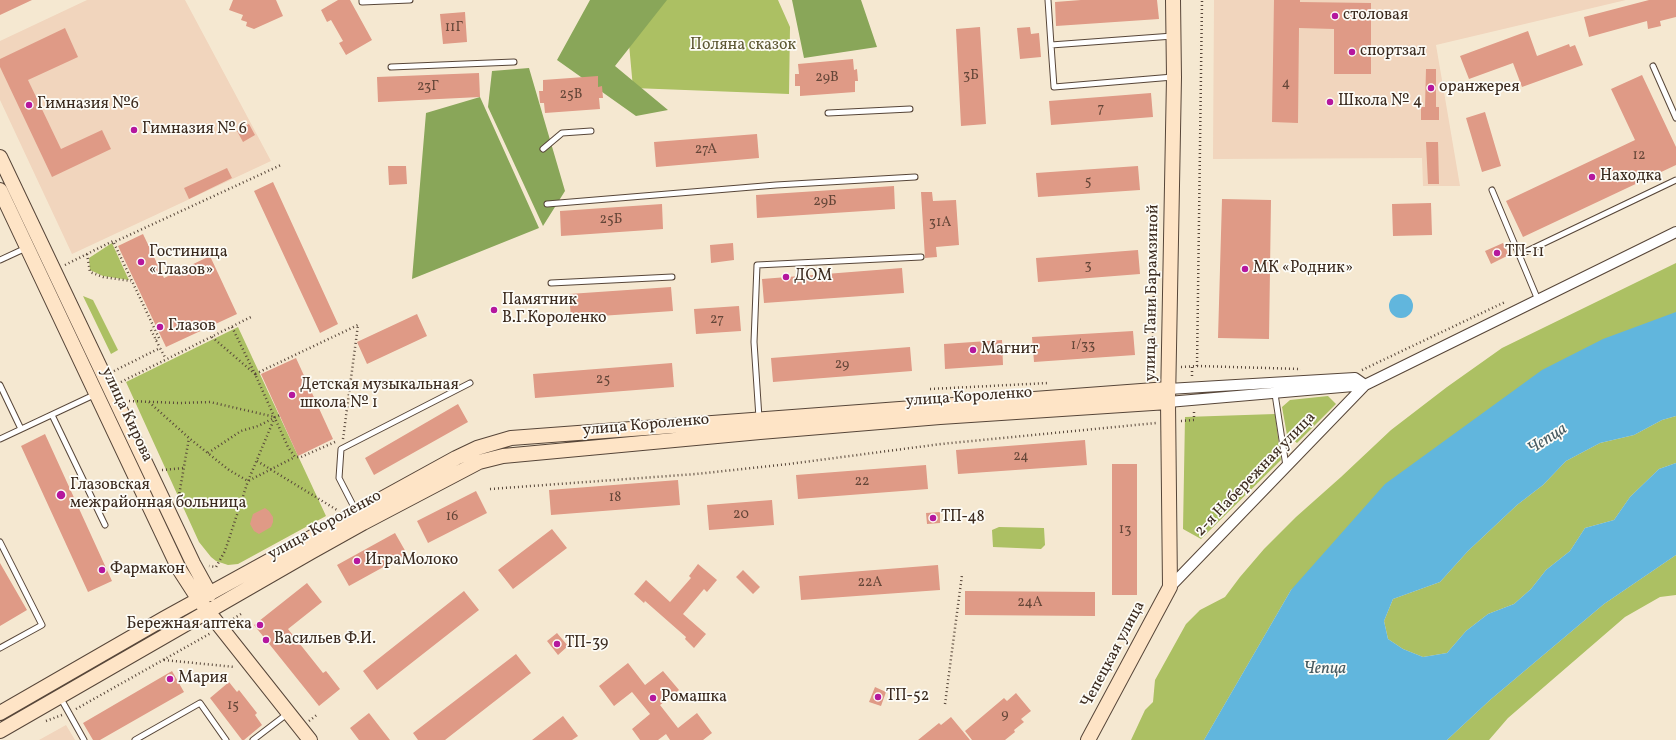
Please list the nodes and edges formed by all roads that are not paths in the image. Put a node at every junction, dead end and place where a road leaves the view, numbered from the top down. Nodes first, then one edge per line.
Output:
1 (362, 0) edge
2 (410, 0) edge
3 (1048, 0) edge
4 (1173, 0) edge
5 (1174, 36) junction
6 (1051, 44) junction
7 (514, 62) dead end
8 (391, 66) dead end
9 (1653, 66) dead end
10 (1174, 77) junction
11 (910, 110) dead end
12 (828, 113) dead end
13 (1676, 118) edge
14 (591, 131) dead end
15 (543, 149) dead end
16 (0, 157) edge
17 (915, 177) dead end
18 (1676, 180) edge
19 (0, 190) edge
20 (1492, 190) dead end
21 (547, 204) dead end
22 (1676, 232) edge
23 (34, 244) junction
24 (1519, 255) junction
25 (921, 257) dead end
26 (0, 260) edge
27 (672, 277) dead end
28 (551, 284) dead end
29 (1538, 300) junction
30 (1357, 374) junction
31 (1384, 375) junction
32 (470, 383) dead end
33 (0, 385) edge
34 (1365, 385) junction
35 (109, 388) junction
36 (1274, 394) junction
37 (1168, 395) junction
38 (52, 415) junction
39 (759, 426) junction
40 (20, 429) junction
41 (0, 439) edge
42 (1286, 466) junction
43 (360, 518) junction
44 (105, 525) dead end
45 (0, 542) edge
46 (1170, 587) junction
47 (204, 597) junction
48 (208, 612) junction
49 (0, 648) edge
50 (59, 696) junction
51 (0, 713) edge
52 (289, 713) junction
53 (0, 731) edge
54 (84, 740) edge
55 (135, 740) edge
56 (226, 740) edge
57 (253, 740) edge
58 (310, 740) edge
59 (1088, 740) edge

1 - 2 lane
3 - 6 lane
4 - 5 street, улица Тани Барамзиной
5 - 6 lane
5 - 10 street, улица Тани Барамзиной
6 - 10 lane
7 - 8 lane
9 - 13 lane
10 - 37 street, улица Тани Барамзиной
11 - 12 lane
14 - 15 lane
16 - 23 street, улица Кирова
17 - 21 lane
18 - 24 lane
19 - 23 street, улица Кирова
20 - 24 lane
22 - 29 street
23 - 26 lane
23 - 35 street, улица Кирова
24 - 29 lane
25 - 39 lane
27 - 28 lane
29 - 31 street
30 - 31 street, улица Короленко
30 - 34 street
30 - 37 street, улица Короленко
31 - 34 street
32 - 43 lane
33 - 40 lane
34 - 36 street, улица Короленко
34 - 42 street, 2-я Набережная улица
35 - 38 lane
35 - 47 street, улица Кирова
36 - 37 street, улица Короленко
36 - 42 lane
37 - 39 street, улица Короленко
37 - 46 street, улица Тани Барамзиной
38 - 40 lane
38 - 44 lane
39 - 43 street, улица Короленко
40 - 41 lane
42 - 46 street, 2-я Набережная улица
43 - 47 street, улица Короленко
43 - 48 street, улица Короленко
45 - 49 lane
46 - 59 street, Чепецкая улица
47 - 48 street
47 - 51 street, улица Короленко
48 - 50 street, улица Короленко
48 - 52 street
50 - 53 street, улица Короленко
50 - 54 lane
52 - 57 lane
52 - 58 street
55 - 56 lane

